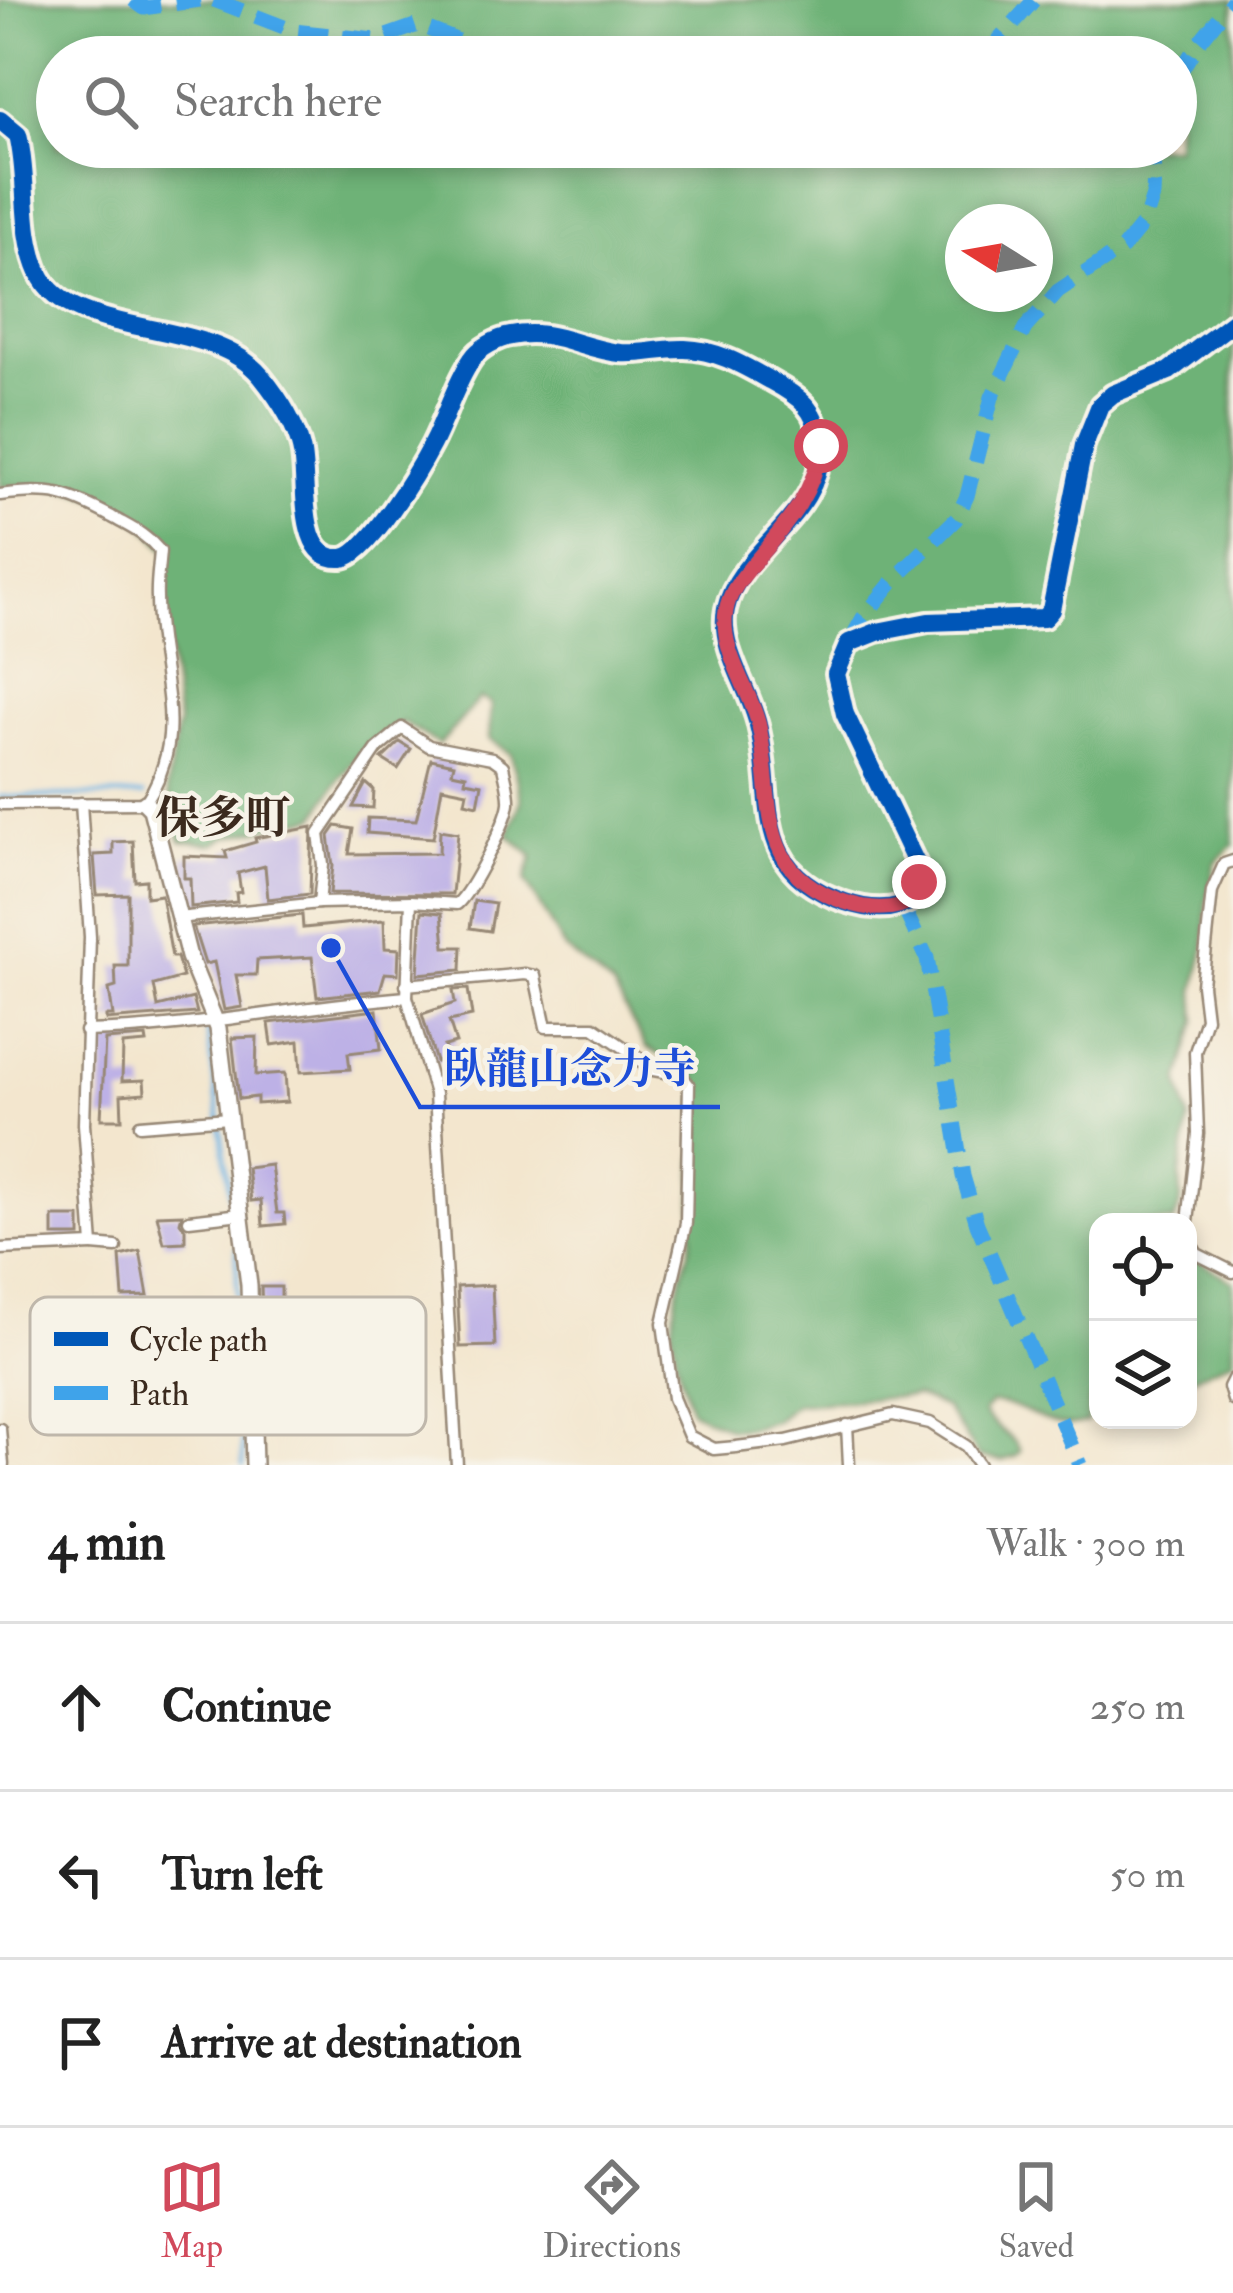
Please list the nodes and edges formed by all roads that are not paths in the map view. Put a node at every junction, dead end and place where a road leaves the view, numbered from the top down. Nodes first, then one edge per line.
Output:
1 (0, 120) edge
2 (1233, 322) edge
3 (0, 495) edge
4 (148, 799) junction
5 (81, 802) junction
6 (0, 804) edge
7 (1233, 861) edge
8 (411, 902) junction
9 (320, 903) junction
10 (185, 918) junction
11 (406, 991) junction
12 (215, 1022) junction
13 (85, 1031) junction
14 (221, 1119) junction
15 (140, 1125) dead end
16 (1189, 1213) edge
17 (241, 1214) junction
18 (189, 1220) dead end
19 (93, 1245) junction
20 (116, 1247) dead end
21 (0, 1249) edge
22 (1197, 1254) edge
23 (1233, 1272) edge
24 (249, 1297) edge
25 (1233, 1379) edge
26 (1233, 1400) edge
27 (847, 1425) junction
28 (0, 1429) edge
29 (253, 1435) edge
30 (3, 1465) edge
31 (254, 1465) edge
32 (457, 1465) edge
33 (849, 1465) edge
34 (979, 1465) edge

1 - 2 street
3 - 4 street
4 - 5 street
4 - 10 street
5 - 6 street
5 - 13 street
7 - 16 street
8 - 9 street
8 - 9 street
8 - 11 street
9 - 10 street
10 - 12 street
11 - 12 street
11 - 27 street
11 - 32 street
12 - 13 street
12 - 14 street
13 - 19 street
14 - 15 street
14 - 17 street
17 - 18 street
17 - 24 street
19 - 20 street
19 - 21 street
22 - 23 street
25 - 26 street
27 - 33 street
27 - 34 street
28 - 30 street
29 - 31 street

